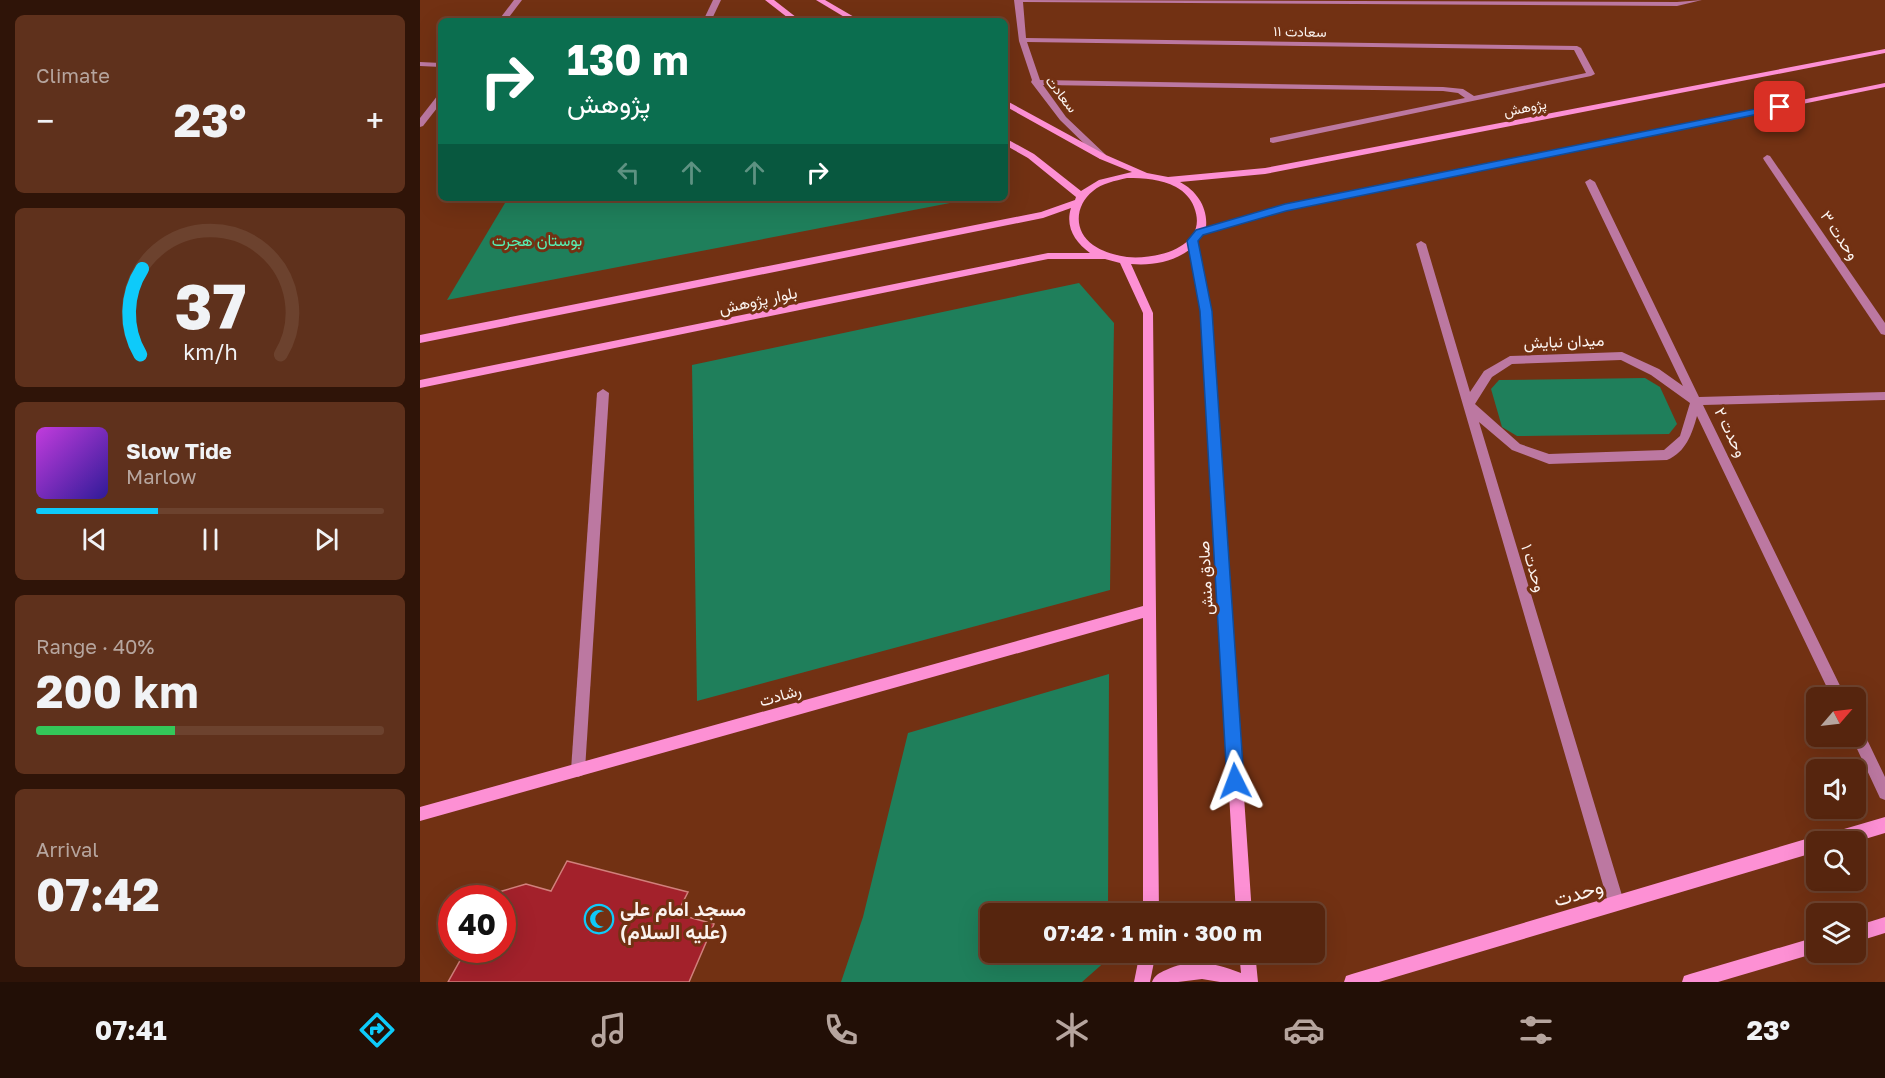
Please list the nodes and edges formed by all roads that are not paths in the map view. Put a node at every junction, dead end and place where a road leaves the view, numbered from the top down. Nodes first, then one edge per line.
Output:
1 (518, 0) edge
2 (717, 0) edge
3 (769, 0) edge
4 (820, 0) edge
5 (1019, 0) edge
6 (1698, 0) edge
7 (1216, 1) edge
8 (1543, 2) edge
9 (1676, 2) edge
10 (504, 18) edge
11 (708, 18) edge
12 (793, 18) edge
13 (852, 18) edge
14 (1023, 40) junction
15 (1885, 51) edge
16 (420, 64) edge
17 (438, 65) edge
18 (1035, 82) junction
19 (1885, 86) edge
20 (1473, 99) junction
21 (438, 101) edge
22 (1008, 105) edge
23 (420, 124) edge
24 (1273, 140) dead end
25 (1008, 143) edge
26 (1102, 157) junction
27 (1767, 159) dead end
28 (1149, 175) junction
29 (1169, 180) junction
30 (1590, 182) dead end
31 (1079, 199) junction
32 (1196, 236) junction
33 (1421, 244) dead end
34 (1103, 256) junction
35 (1125, 262) junction
36 (1885, 331) edge
37 (420, 339) edge
38 (420, 384) edge
39 (603, 393) dead end
40 (1885, 396) edge
41 (1696, 401) junction
42 (1468, 405) junction
43 (1150, 610) junction
44 (1834, 687) edge
45 (1863, 747) edge
46 (578, 770) junction
47 (1885, 793) edge
48 (420, 814) edge
49 (1885, 825) edge
50 (1865, 831) edge
51 (1806, 847) edge
52 (1616, 902) junction
53 (1151, 903) edge
54 (1243, 903) edge
55 (1885, 925) edge
56 (1866, 931) edge
57 (1806, 948) edge
58 (1146, 963) edge
59 (1248, 963) edge
60 (1143, 982) edge
61 (1160, 982) edge
62 (1243, 982) edge
63 (1250, 982) edge
64 (1352, 982) edge
65 (1690, 982) edge

1 - 10 street
2 - 11 street
3 - 12 main road
4 - 13 main road
5 - 7 street
5 - 14 street, سعادت
6 - 9 street
7 - 8 street
8 - 9 street
14 - 18 street, سعادت
14 - 20 street, سعادت ۱۱
15 - 29 main road, پژوهش
16 - 17 street
18 - 20 street
18 - 26 street, سعادت
19 - 32 main road
20 - 24 street
21 - 23 street
22 - 26 main road
25 - 31 main road
26 - 28 main road
27 - 36 street, وحدت ۳
28 - 29 main road
28 - 31 main road
29 - 32 main road
30 - 41 street, وحدت ۲
31 - 34 main road
31 - 37 main road, بلوار پژوهش
32 - 35 main road
32 - 54 main road, صادق منش
33 - 42 street, وحدت ۱
34 - 35 main road
34 - 38 main road, بلوار پژوهش
35 - 43 main road
39 - 46 street
40 - 41 street
41 - 42 street, میدان نیایش
41 - 42 street
41 - 44 street, وحدت ۲
42 - 52 street, وحدت ۱
43 - 46 main road, رشادت
43 - 53 main road
45 - 47 street
46 - 48 main road, رشادت
49 - 50 main road
51 - 52 main road, وحدت
52 - 64 main road, وحدت
55 - 56 main road
57 - 65 main road
58 - 60 main road
59 - 63 main road
61 - 62 main road

